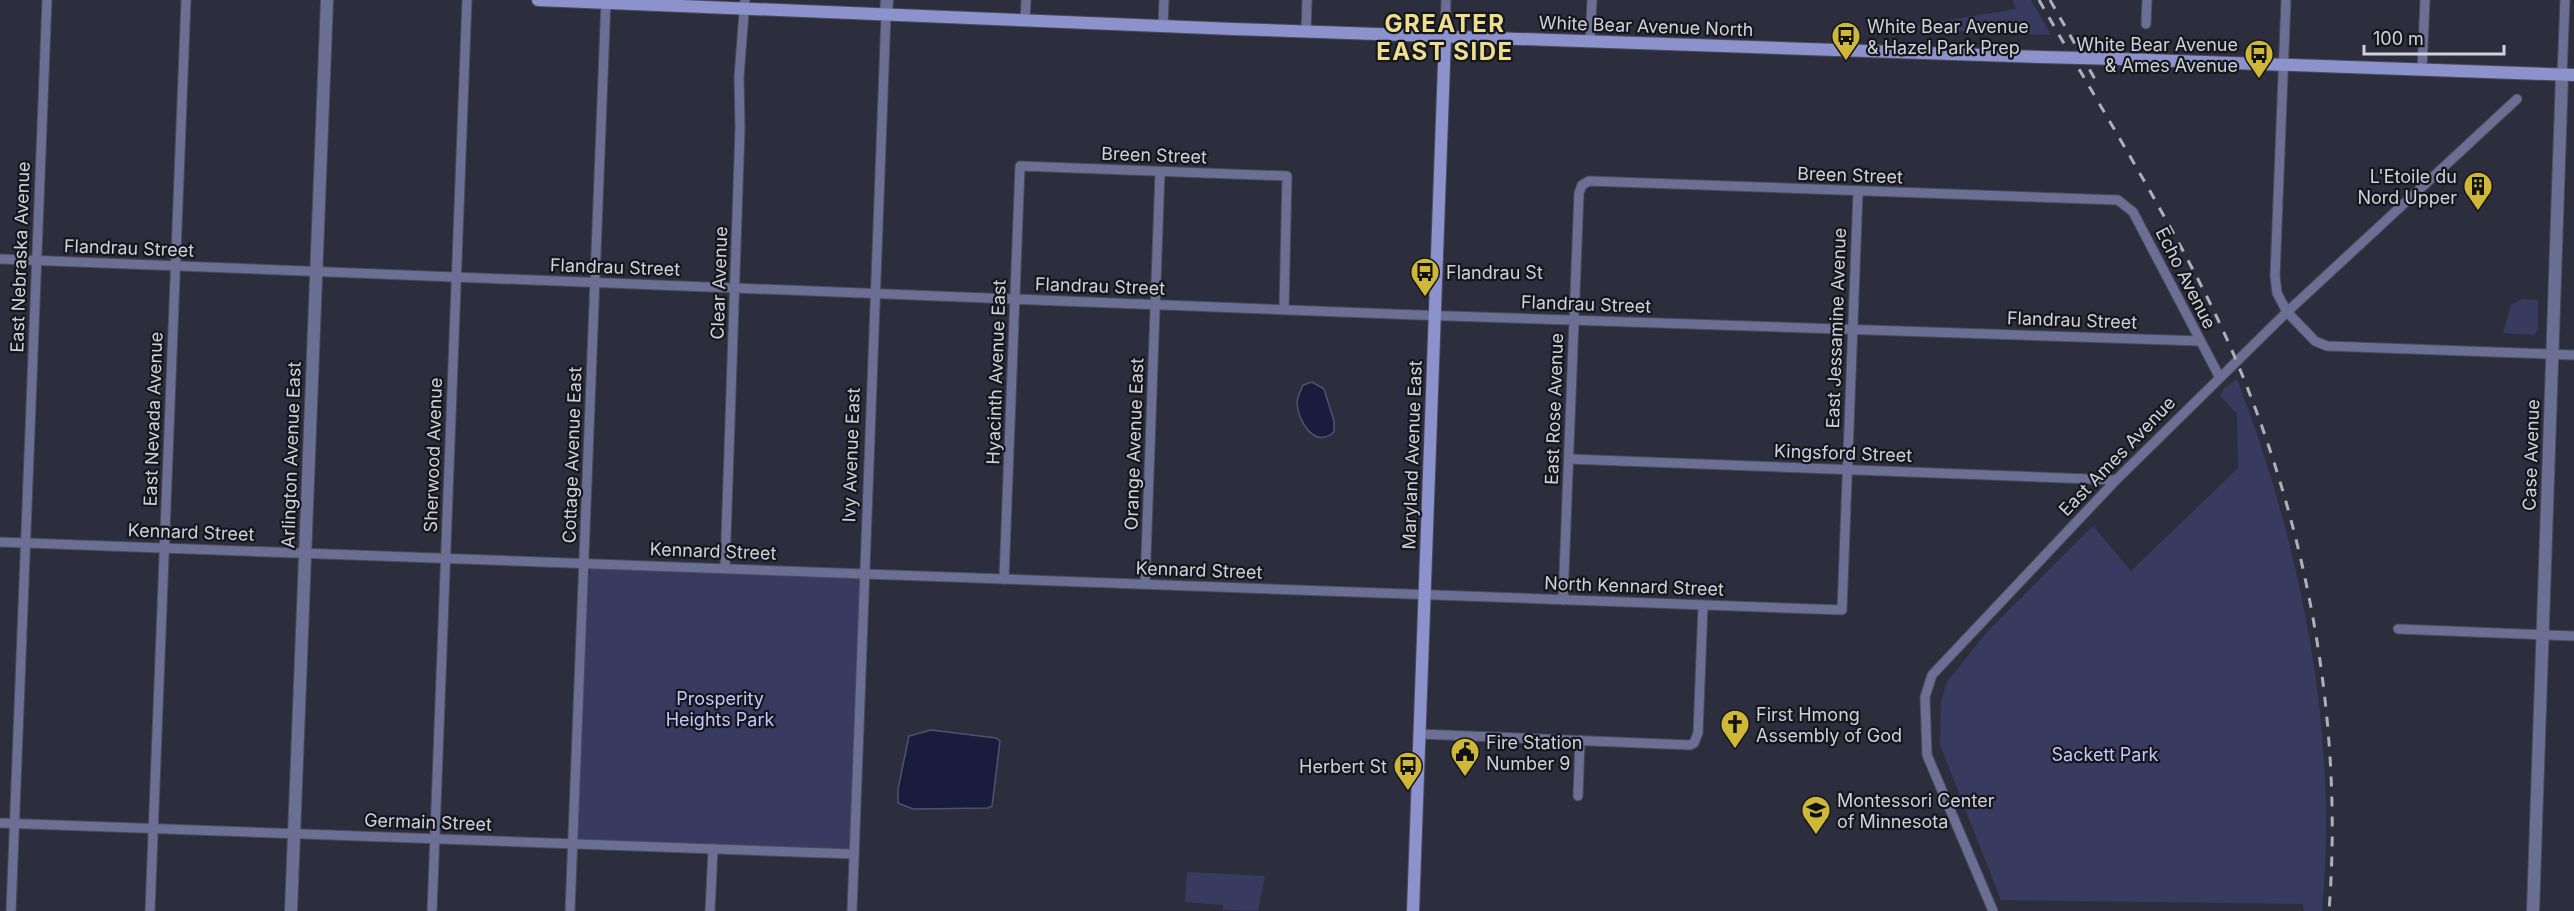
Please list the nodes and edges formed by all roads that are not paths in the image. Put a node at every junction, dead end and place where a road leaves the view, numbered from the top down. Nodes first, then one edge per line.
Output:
1 (47, 0) edge
2 (186, 0) edge
3 (327, 0) edge
4 (467, 0) edge
5 (538, 0) edge
6 (887, 0) edge
7 (1026, 0) edge
8 (1164, 0) edge
9 (1307, 0) edge
10 (1446, 0) edge
11 (1592, 0) edge
12 (2147, 0) edge
13 (2286, 0) edge
14 (2425, 0) edge
15 (2565, 0) edge
16 (606, 1) edge
17 (744, 4) edge
18 (886, 15) junction
19 (1025, 21) junction
20 (2146, 24) dead end
21 (1163, 26) junction
22 (1306, 32) junction
23 (1445, 37) junction
24 (1590, 42) junction
25 (2283, 66) junction
26 (2422, 70) junction
27 (2568, 75) edge
28 (2517, 99) dead end
29 (1020, 166) joint
30 (1160, 172) junction
31 (1582, 185) joint
32 (1858, 192) junction
33 (2118, 200) joint
34 (0, 259) edge
35 (36, 261) junction
36 (176, 266) junction
37 (317, 271) junction
38 (456, 277) junction
39 (595, 282) junction
40 (735, 288) junction
41 (876, 293) junction
42 (1015, 299) junction
43 (1155, 304) junction
44 (1284, 309) junction
45 (2287, 312) junction
46 (1434, 316) junction
47 (1574, 320) junction
48 (1853, 329) junction
49 (2200, 341) junction
50 (2553, 354) junction
51 (2574, 355) edge
52 (2220, 376) junction
53 (1569, 459) junction
54 (1848, 470) junction
55 (2116, 480) junction
56 (0, 542) edge
57 (25, 542) junction
58 (165, 547) junction
59 (305, 552) junction
60 (446, 558) junction
61 (584, 563) junction
62 (724, 568) junction
63 (865, 574) junction
64 (1004, 579) junction
65 (1145, 584) junction
66 (1425, 595) junction
67 (1563, 600) junction
68 (1703, 605) junction
69 (1842, 610) joint
70 (2398, 629) dead end
71 (2543, 635) junction
72 (2574, 636) edge
73 (1420, 734) junction
74 (1580, 740) junction
75 (1578, 796) dead end
76 (0, 823) edge
77 (14, 824) junction
78 (154, 829) junction
79 (294, 834) junction
80 (435, 838) junction
81 (573, 844) junction
82 (713, 849) junction
83 (854, 854) junction
84 (11, 911) edge
85 (150, 911) edge
86 (291, 911) edge
87 (432, 911) edge
88 (570, 911) edge
89 (710, 911) edge
90 (852, 911) edge
91 (1413, 911) edge
92 (1993, 911) edge
93 (2533, 911) edge

1 - 35 street, East Nebraska Avenue
2 - 36 street, East Nevada Avenue
3 - 37 street, Arlington Avenue East
4 - 38 street, Sherwood Avenue
5 - 16 main road, White Bear Avenue North
6 - 18 street, Ivy Avenue East
7 - 19 street
8 - 21 street
9 - 22 street
10 - 23 street, Maryland Avenue East
11 - 24 street
12 - 20 street
13 - 25 street
14 - 26 street
15 - 27 street, Case Avenue
16 - 17 main road, White Bear Avenue North
16 - 39 street, Cottage Avenue East
17 - 18 main road, White Bear Avenue North
17 - 40 street, Clear Avenue
18 - 19 main road, White Bear Avenue North
18 - 41 street, Ivy Avenue East
19 - 21 main road, White Bear Avenue North
21 - 22 main road, White Bear Avenue North
22 - 23 main road, White Bear Avenue North
23 - 24 main road, White Bear Avenue North
23 - 46 main road, Maryland Avenue East
24 - 25 main road, White Bear Avenue North, bridge
25 - 26 main road, White Bear Avenue North
25 - 45 street
26 - 27 main road, White Bear Avenue North
27 - 50 street, Case Avenue
28 - 45 street, East Ames Avenue
29 - 30 street, Breen Street
29 - 42 street, Hyacinth Avenue East
30 - 43 street, Orange Avenue East
30 - 44 street, Breen Street
31 - 32 street, Breen Street
31 - 47 street, East Rose Avenue
32 - 33 street, Breen Street
32 - 48 street, East Jessamine Avenue
33 - 49 street, Echo Avenue
34 - 35 street, Flandrau Street
35 - 36 street, Flandrau Street
35 - 57 street, East Nebraska Avenue
36 - 37 street, Flandrau Street
36 - 58 street, East Nevada Avenue
37 - 38 street, Flandrau Street
37 - 59 street, Arlington Avenue East
38 - 39 street, Flandrau Street
38 - 60 street, Sherwood Avenue
39 - 40 street, Flandrau Street
39 - 61 street, Cottage Avenue East
40 - 41 street, Flandrau Street
40 - 62 street, Clear Avenue
41 - 42 street, Flandrau Street
41 - 63 street, Ivy Avenue East
42 - 43 street, Flandrau Street
42 - 64 street, Hyacinth Avenue East
43 - 44 street, Flandrau Street
43 - 65 street, Orange Avenue East
44 - 46 street, Flandrau Street
45 - 50 street
45 - 52 street, East Ames Avenue
46 - 47 street, Flandrau Street
46 - 66 main road, Maryland Avenue East
47 - 48 street, Flandrau Street
47 - 53 street, East Rose Avenue
48 - 49 street, Flandrau Street
48 - 54 street, East Jessamine Avenue
49 - 52 street, Echo Avenue
50 - 51 street
50 - 71 street, Case Avenue
52 - 55 street, East Ames Avenue
53 - 54 street, Kingsford Street
53 - 67 street, East Rose Avenue
54 - 55 street, Kingsford Street
54 - 69 street, East Jessamine Avenue
55 - 92 street, East Ames Avenue
56 - 57 street, Kennard Street
57 - 58 street, Kennard Street
57 - 77 street, East Nebraska Avenue
58 - 59 street, Kennard Street
58 - 78 street, East Nevada Avenue
59 - 60 street, Kennard Street
59 - 79 street, Arlington Avenue East
60 - 61 street, Kennard Street
60 - 80 street, Sherwood Avenue
61 - 62 street, Kennard Street
61 - 81 street, Cottage Avenue East
62 - 63 street, Kennard Street
63 - 64 street, Kennard Street
63 - 83 street, Ivy Avenue East
64 - 65 street, Kennard Street
65 - 66 street, Kennard Street
66 - 67 street, North Kennard Street
66 - 73 main road, Maryland Avenue East
67 - 68 street, North Kennard Street
68 - 69 street, North Kennard Street
68 - 74 street
70 - 71 street
71 - 72 street
71 - 93 street, Case Avenue
73 - 74 street
73 - 91 main road, Maryland Avenue East
74 - 75 street
76 - 77 street, Germain Street
77 - 78 street, Germain Street
77 - 84 street, East Nebraska Avenue
78 - 79 street, Germain Street
78 - 85 street, East Nevada Avenue
79 - 80 street, Germain Street
79 - 86 street, Arlington Avenue East
80 - 81 street, Germain Street
80 - 87 street, Sherwood Avenue
81 - 82 street, Germain Street
81 - 88 street, Cottage Avenue East
82 - 83 street, Germain Street
82 - 89 street
83 - 90 street, Ivy Avenue East

